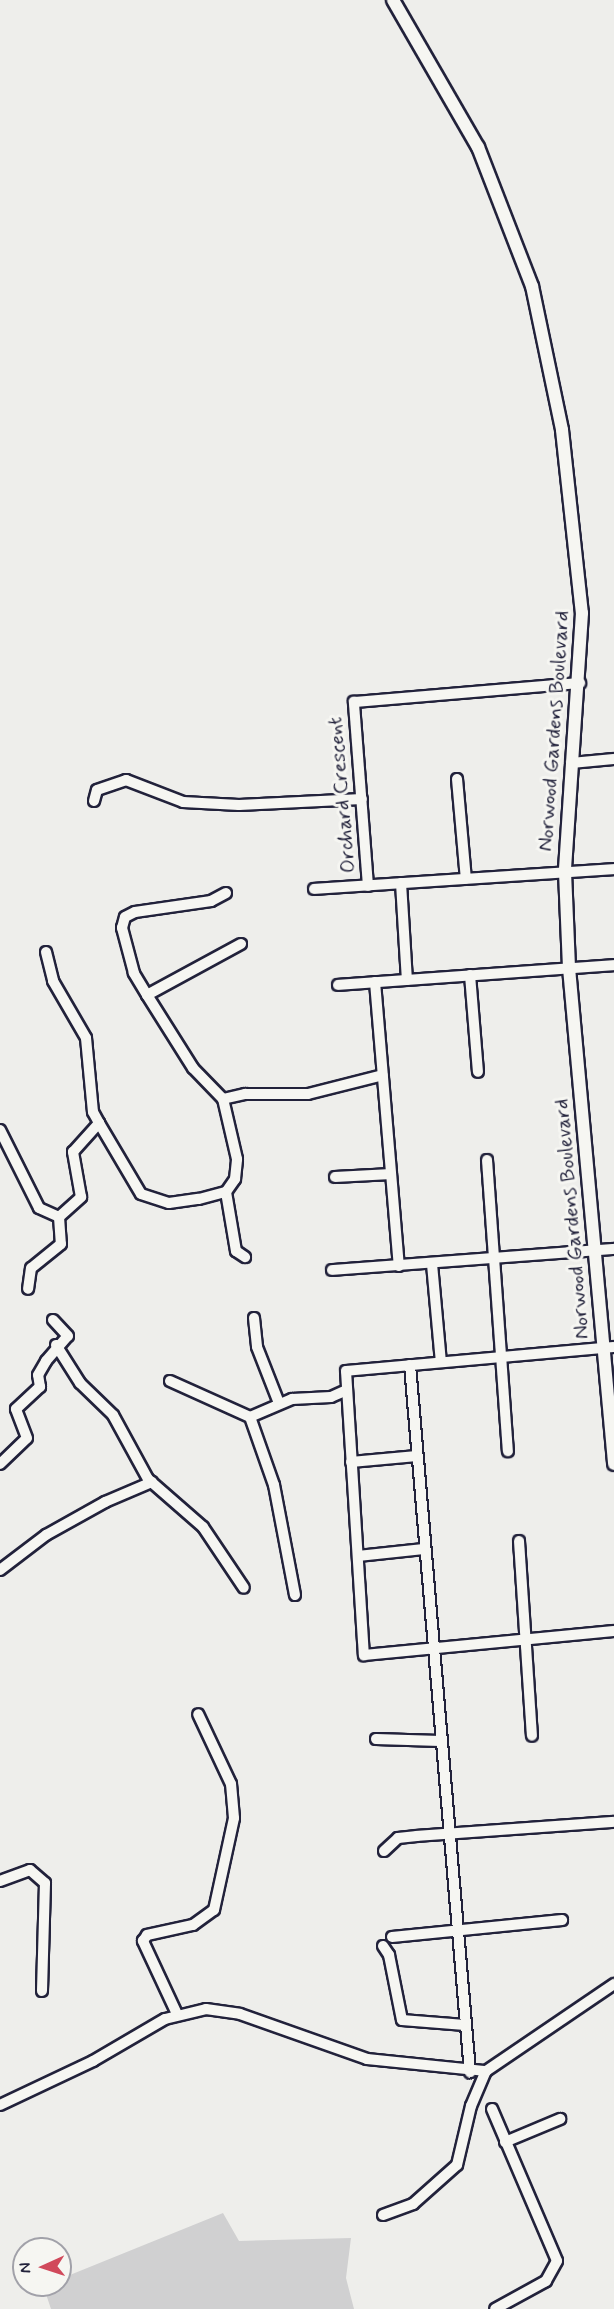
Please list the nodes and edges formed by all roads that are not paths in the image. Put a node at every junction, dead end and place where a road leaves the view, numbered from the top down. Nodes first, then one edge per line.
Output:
1 (393, 0) edge
2 (580, 683) junction
3 (614, 759) edge
4 (571, 763) junction
5 (457, 779) dead end
6 (362, 799) junction
7 (94, 801) dead end
8 (614, 869) edge
9 (565, 872) junction
10 (466, 879) junction
11 (401, 883) junction
12 (369, 885) junction
13 (314, 889) dead end
14 (226, 893) dead end
15 (241, 944) dead end
16 (46, 952) dead end
17 (614, 965) edge
18 (569, 968) junction
19 (470, 975) junction
20 (407, 980) junction
21 (375, 982) junction
22 (338, 985) dead end
23 (147, 995) junction
24 (478, 1072) dead end
25 (383, 1076) junction
26 (223, 1099) junction
27 (99, 1123) junction
28 (0, 1130) edge
29 (487, 1160) dead end
30 (392, 1174) junction
31 (335, 1177) dead end
32 (226, 1192) junction
33 (59, 1217) junction
34 (614, 1249) edge
35 (595, 1251) junction
36 (245, 1257) dead end
37 (494, 1259) junction
38 (432, 1264) junction
39 (399, 1266) junction
40 (332, 1270) dead end
41 (28, 1289) dead end
42 (254, 1318) dead end
43 (53, 1320) dead end
44 (56, 1345) junction
45 (609, 1347) edge
46 (501, 1357) junction
47 (441, 1362) junction
48 (410, 1365) junction
49 (170, 1381) dead end
50 (347, 1390) junction
51 (279, 1403) junction
52 (250, 1417) junction
53 (508, 1451) dead end
54 (417, 1456) junction
55 (351, 1462) junction
56 (0, 1464) edge
57 (614, 1464) edge
58 (152, 1482) junction
59 (519, 1540) dead end
60 (424, 1549) junction
61 (358, 1556) junction
62 (0, 1570) edge
63 (244, 1587) dead end
64 (295, 1595) dead end
65 (614, 1631) edge
66 (527, 1640) junction
67 (432, 1649) junction
68 (198, 1714) dead end
69 (532, 1736) dead end
70 (376, 1739) dead end
71 (440, 1741) junction
72 (614, 1822) edge
73 (450, 1834) junction
74 (384, 1851) dead end
75 (0, 1881) edge
76 (562, 1920) dead end
77 (457, 1928) junction
78 (392, 1937) dead end
79 (383, 1946) dead end
80 (614, 1984) edge
81 (42, 1991) dead end
82 (177, 2014) junction
83 (465, 2025) junction
84 (486, 2071) junction
85 (470, 2072) junction
86 (0, 2105) edge
87 (492, 2109) dead end
88 (560, 2119) dead end
89 (505, 2142) junction
90 (383, 2215) dead end
91 (495, 2309) edge

1 - 2 street, Norwood Gardens Boulevard
2 - 4 street, Norwood Gardens Boulevard
2 - 6 street, Orchard Crescent
3 - 4 street
4 - 9 street, Norwood Gardens Boulevard
5 - 10 street
6 - 7 street
6 - 12 street, Orchard Crescent
8 - 9 street
9 - 10 street
9 - 18 street, Norwood Gardens Boulevard
10 - 11 street
11 - 12 street
11 - 20 street
12 - 13 street
14 - 23 street
15 - 23 street
16 - 27 street
17 - 18 street
18 - 19 street
18 - 35 street, Norwood Gardens Boulevard
19 - 20 street
19 - 24 street
20 - 21 street
21 - 22 street
21 - 25 street
23 - 26 street
25 - 26 street
25 - 30 street
26 - 32 street
27 - 32 street
27 - 33 street
28 - 33 street
29 - 37 street
30 - 31 street
30 - 39 street
32 - 36 street
33 - 41 street
34 - 35 street
35 - 37 street
35 - 45 street, Norwood Gardens Boulevard
37 - 38 street
37 - 46 street
38 - 39 street
38 - 47 street
39 - 40 street
42 - 51 street
43 - 44 street
44 - 56 street
44 - 58 street
45 - 46 street
45 - 57 street, Norwood Gardens Boulevard
46 - 47 street
46 - 53 street
47 - 48 street
48 - 50 street
48 - 54 street
49 - 52 street
50 - 51 street
50 - 55 street
51 - 52 street
52 - 64 street
54 - 55 street
54 - 60 street
55 - 61 street
58 - 62 street
58 - 63 street
59 - 66 street
60 - 61 street
60 - 67 street
61 - 67 street
65 - 66 street
66 - 67 street
66 - 69 street
67 - 71 street
68 - 82 street
70 - 71 street
71 - 73 street
72 - 73 street
73 - 74 street
73 - 77 street
75 - 81 street
76 - 77 street
77 - 78 street
77 - 83 street
79 - 83 street
80 - 84 street
82 - 85 street
82 - 86 street
83 - 85 street
84 - 85 street
84 - 90 street
87 - 89 street
88 - 89 street
89 - 91 street

